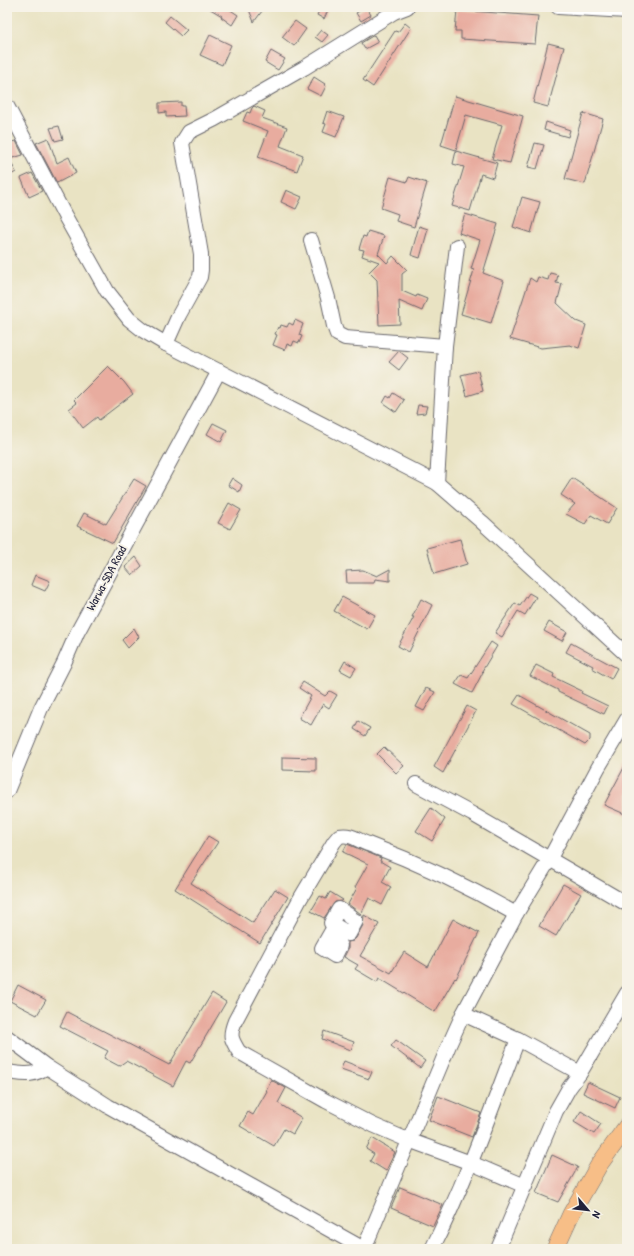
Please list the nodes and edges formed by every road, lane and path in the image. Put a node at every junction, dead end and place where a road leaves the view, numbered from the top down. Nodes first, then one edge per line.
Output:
1 (407, 7) edge
2 (558, 7) edge
3 (627, 11) edge
4 (7, 106) edge
5 (311, 240) dead end
6 (457, 246) dead end
7 (166, 344) junction
8 (445, 346) junction
9 (219, 372) junction
10 (437, 483) junction
11 (627, 655) edge
12 (627, 719) edge
13 (416, 784) dead end
14 (7, 791) edge
15 (549, 860) junction
16 (627, 904) edge
17 (516, 914) junction
18 (627, 993) edge
19 (463, 1014) junction
20 (7, 1036) edge
21 (518, 1039) junction
22 (47, 1067) junction
23 (7, 1072) edge
24 (580, 1073) junction
25 (627, 1126) edge
26 (410, 1140) junction
27 (471, 1162) junction
28 (525, 1186) junction
29 (364, 1249) edge
30 (432, 1249) edge
31 (498, 1249) edge
32 (555, 1249) edge

1 - 7 street
2 - 3 street
4 - 7 street
5 - 8 street
6 - 8 street
7 - 9 street
8 - 10 street
9 - 10 street
9 - 14 street, Warwa-SDA Road
10 - 11 street
12 - 15 street
13 - 15 street
15 - 16 street
15 - 17 street
17 - 19 street
17 - 26 street
18 - 24 street
19 - 21 street
19 - 26 street
20 - 22 street
21 - 24 street
21 - 27 street
22 - 23 street
22 - 29 street
24 - 28 street
25 - 32 main road
26 - 27 street
26 - 29 street
27 - 28 street
27 - 30 street
28 - 31 street

